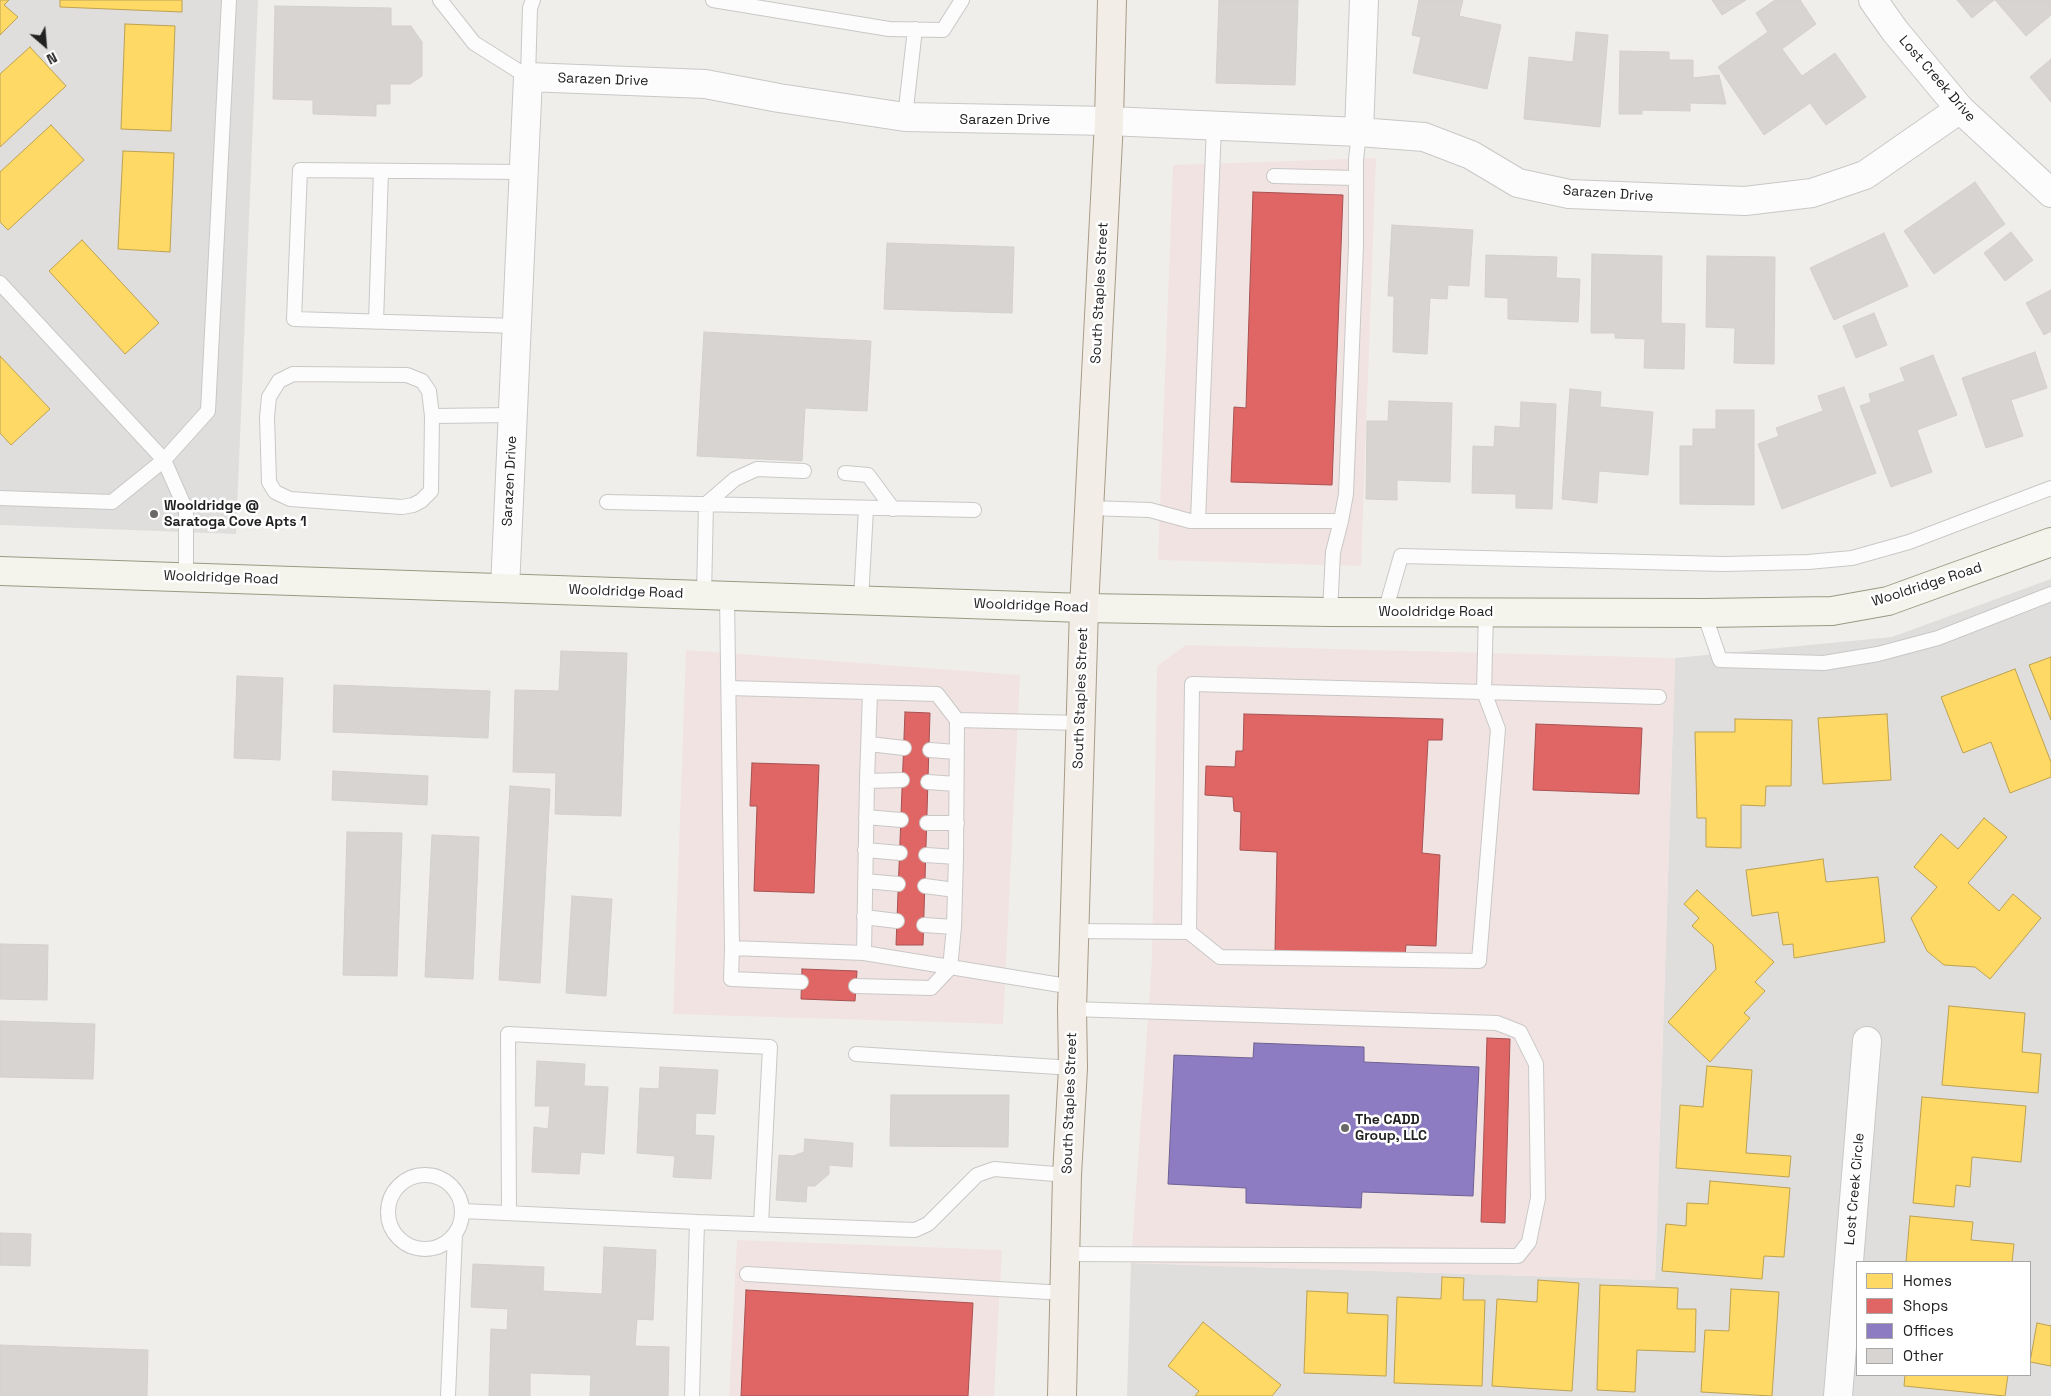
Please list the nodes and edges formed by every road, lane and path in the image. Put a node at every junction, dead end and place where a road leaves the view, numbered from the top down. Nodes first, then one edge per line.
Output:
1 (230, 0) edge
2 (440, 0) edge
3 (533, 0) edge
4 (713, 0) edge
5 (962, 0) edge
6 (1112, 0) edge
7 (1364, 0) edge
8 (1873, 0) edge
9 (915, 29) junction
10 (528, 77) junction
11 (1960, 109) junction
12 (905, 117) junction
13 (1108, 120) junction
14 (1214, 126) junction
15 (1359, 132) junction
16 (381, 171) junction
17 (524, 172) junction
18 (1274, 176) dead end
19 (1356, 178) junction
20 (2051, 193) edge
21 (0, 283) edge
22 (376, 322) junction
23 (517, 326) junction
24 (513, 415) junction
25 (432, 416) junction
26 (164, 460) junction
27 (804, 471) dead end
28 (846, 473) dead end
29 (2051, 488) edge
30 (0, 498) edge
31 (607, 502) dead end
32 (706, 504) junction
33 (866, 508) junction
34 (1089, 508) junction
35 (893, 509) junction
36 (974, 510) dead end
37 (1198, 521) junction
38 (1342, 521) junction
39 (2051, 542) edge
40 (0, 570) edge
41 (186, 577) junction
42 (505, 588) junction
43 (2051, 594) edge
44 (715, 595) junction
45 (862, 600) junction
46 (1084, 608) junction
47 (1330, 612) junction
48 (1385, 612) junction
49 (1486, 612) junction
50 (1704, 613) junction
51 (729, 688) junction
52 (870, 692) junction
53 (1484, 692) junction
54 (1659, 697) dead end
55 (957, 720) junction
56 (1081, 724) junction
57 (869, 744) junction
58 (904, 748) dead end
59 (930, 750) dead end
60 (956, 752) junction
61 (902, 780) dead end
62 (867, 781) junction
63 (928, 782) dead end
64 (956, 784) junction
65 (866, 817) junction
66 (901, 820) dead end
67 (927, 823) dead end
68 (957, 823) junction
69 (866, 850) junction
70 (900, 853) dead end
71 (926, 855) dead end
72 (956, 857) junction
73 (865, 881) junction
74 (898, 884) dead end
75 (925, 886) dead end
76 (955, 890) junction
77 (864, 917) junction
78 (897, 921) dead end
79 (924, 925) dead end
80 (954, 927) junction
81 (1075, 931) junction
82 (1189, 932) junction
83 (732, 948) junction
84 (864, 952) junction
85 (950, 968) junction
86 (801, 982) dead end
87 (856, 986) dead end
88 (1073, 998) junction
89 (1867, 1041) dead end
90 (856, 1054) dead end
91 (1073, 1068) junction
92 (1067, 1175) junction
93 (463, 1211) junction
94 (510, 1213) junction
95 (697, 1222) junction
96 (761, 1224) junction
97 (455, 1234) junction
98 (1065, 1254) junction
99 (747, 1274) dead end
100 (1065, 1293) junction
101 (448, 1396) edge
102 (692, 1396) edge
103 (1062, 1396) edge
104 (1838, 1396) edge

1 - 26 lane
2 - 10 lane
3 - 10 lane
4 - 9 lane
5 - 9 lane
6 - 13 main road, South Staples Street
7 - 15 street
8 - 11 street, Lost Creek Drive
9 - 12 lane
10 - 12 street, Sarazen Drive
10 - 17 street, Sarazen Drive
11 - 15 street, Sarazen Drive
11 - 20 street, Lost Creek Drive
12 - 13 street, Sarazen Drive
13 - 14 street, Sarazen Drive
13 - 34 main road, South Staples Street
14 - 15 street, Sarazen Drive
14 - 37 lane
15 - 19 lane
16 - 17 lane
16 - 22 lane
16 - 22 lane
17 - 23 street, Sarazen Drive
18 - 19 lane
19 - 38 lane
21 - 26 lane
22 - 23 lane
23 - 24 street, Sarazen Drive
24 - 25 lane
24 - 42 street, Sarazen Drive
25 - 25 lane
26 - 30 lane
26 - 41 lane
27 - 32 lane
28 - 35 lane
29 - 48 lane
31 - 32 lane
32 - 33 lane
32 - 44 lane
33 - 35 lane
33 - 45 lane
34 - 37 lane
34 - 46 main road, South Staples Street
35 - 36 lane
37 - 38 lane
38 - 47 lane
39 - 50 main road, Wooldridge Road
40 - 41 main road, Wooldridge Road
41 - 42 main road, Wooldridge Road
42 - 44 main road, Wooldridge Road
43 - 50 lane
44 - 45 main road, Wooldridge Road
44 - 51 lane
45 - 46 main road, Wooldridge Road
46 - 47 main road, Wooldridge Road
46 - 56 main road, South Staples Street
47 - 48 main road, Wooldridge Road
48 - 49 main road, Wooldridge Road
49 - 50 main road, Wooldridge Road
49 - 53 lane
51 - 52 lane
51 - 83 lane
52 - 55 lane
52 - 57 lane
53 - 54 lane
53 - 82 lane
53 - 82 lane
55 - 56 lane
55 - 60 lane
56 - 81 main road, South Staples Street
57 - 58 lane
57 - 62 lane
59 - 60 lane
60 - 64 lane
61 - 62 lane
62 - 65 lane
63 - 64 lane
64 - 68 lane
65 - 66 lane
65 - 69 lane
67 - 68 lane
68 - 72 lane
69 - 70 lane
69 - 73 lane
71 - 72 lane
72 - 76 lane
73 - 74 lane
73 - 77 lane
75 - 76 lane
76 - 80 lane
77 - 78 lane
77 - 84 lane
79 - 80 lane
80 - 85 lane
81 - 82 lane
81 - 88 main road, South Staples Street
83 - 84 lane
83 - 86 lane
84 - 85 lane
85 - 87 lane
85 - 88 lane
88 - 91 main road, South Staples Street
88 - 98 lane
89 - 104 street, Lost Creek Circle
90 - 91 lane
91 - 92 main road, South Staples Street
92 - 96 lane
92 - 98 main road, South Staples Street
93 - 94 lane
93 - 97 lane
93 - 97 lane
94 - 95 lane
94 - 96 lane
95 - 96 lane
95 - 102 lane
97 - 101 lane
98 - 100 main road, South Staples Street
99 - 100 lane
100 - 103 main road, South Staples Street

